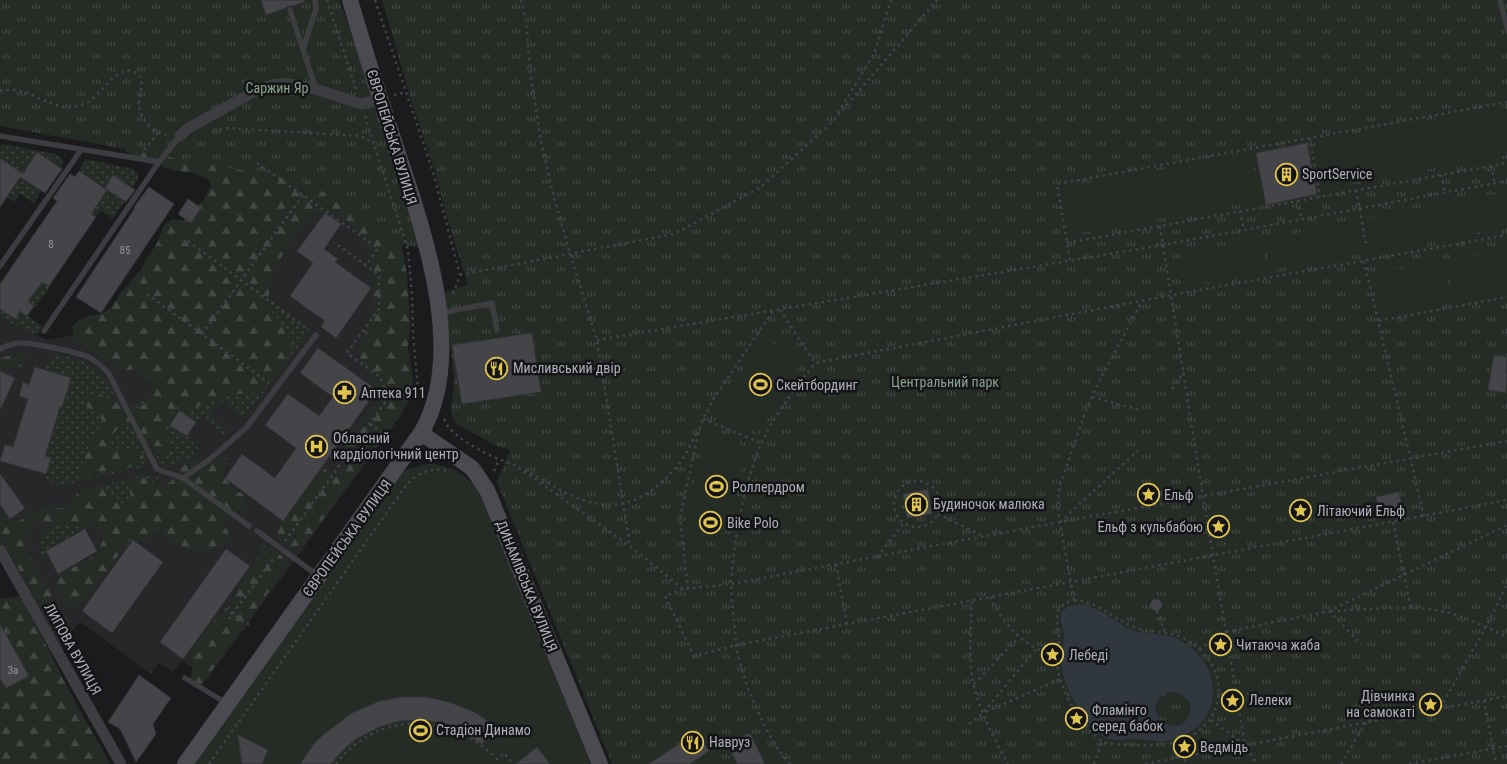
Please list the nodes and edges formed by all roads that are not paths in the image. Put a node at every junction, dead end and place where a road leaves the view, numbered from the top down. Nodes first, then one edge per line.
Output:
1 (315, 0) edge
2 (350, 0) edge
3 (1500, 0) edge
4 (290, 10) dead end
5 (1507, 27) edge
6 (303, 49) junction
7 (316, 89) junction
8 (380, 99) junction
9 (0, 136) edge
10 (180, 136) joint
11 (82, 150) junction
12 (159, 162) junction
13 (0, 266) edge
14 (439, 313) junction
15 (497, 330) dead end
16 (44, 332) dead end
17 (316, 335) road end
18 (0, 349) edge
19 (421, 433) junction
20 (183, 478) junction
21 (249, 526) dead end
22 (256, 531) dead end
23 (0, 550) edge
24 (319, 576) junction
25 (185, 678) dead end
26 (227, 704) junction
27 (121, 764) edge
28 (185, 764) edge
29 (600, 764) edge

1 - 6 lane
2 - 8 main road, ЄВРОПЕЙСЬКА ВУЛИЦЯ
3 - 5 lane
4 - 6 lane
6 - 7 lane
7 - 8 street
7 - 10 street
8 - 14 main road, ЄВРОПЕЙСЬКА ВУЛИЦЯ
9 - 11 lane
10 - 12 lane
11 - 12 lane
11 - 13 lane
12 - 16 lane
14 - 15 lane
14 - 19 main road, ЄВРОПЕЙСЬКА ВУЛИЦЯ
17 - 20 lane
18 - 20 lane
19 - 24 main road, ЄВРОПЕЙСЬКА ВУЛИЦЯ
19 - 29 main road, ДИНАМІВСЬКА ВУЛИЦЯ
20 - 21 lane
22 - 24 lane
23 - 27 street, ЛИПОВА ВУЛИЦЯ
24 - 26 main road, ЄВРОПЕЙСЬКА ВУЛИЦЯ
25 - 26 lane
26 - 28 main road, ЄВРОПЕЙСЬКА ВУЛИЦЯ

